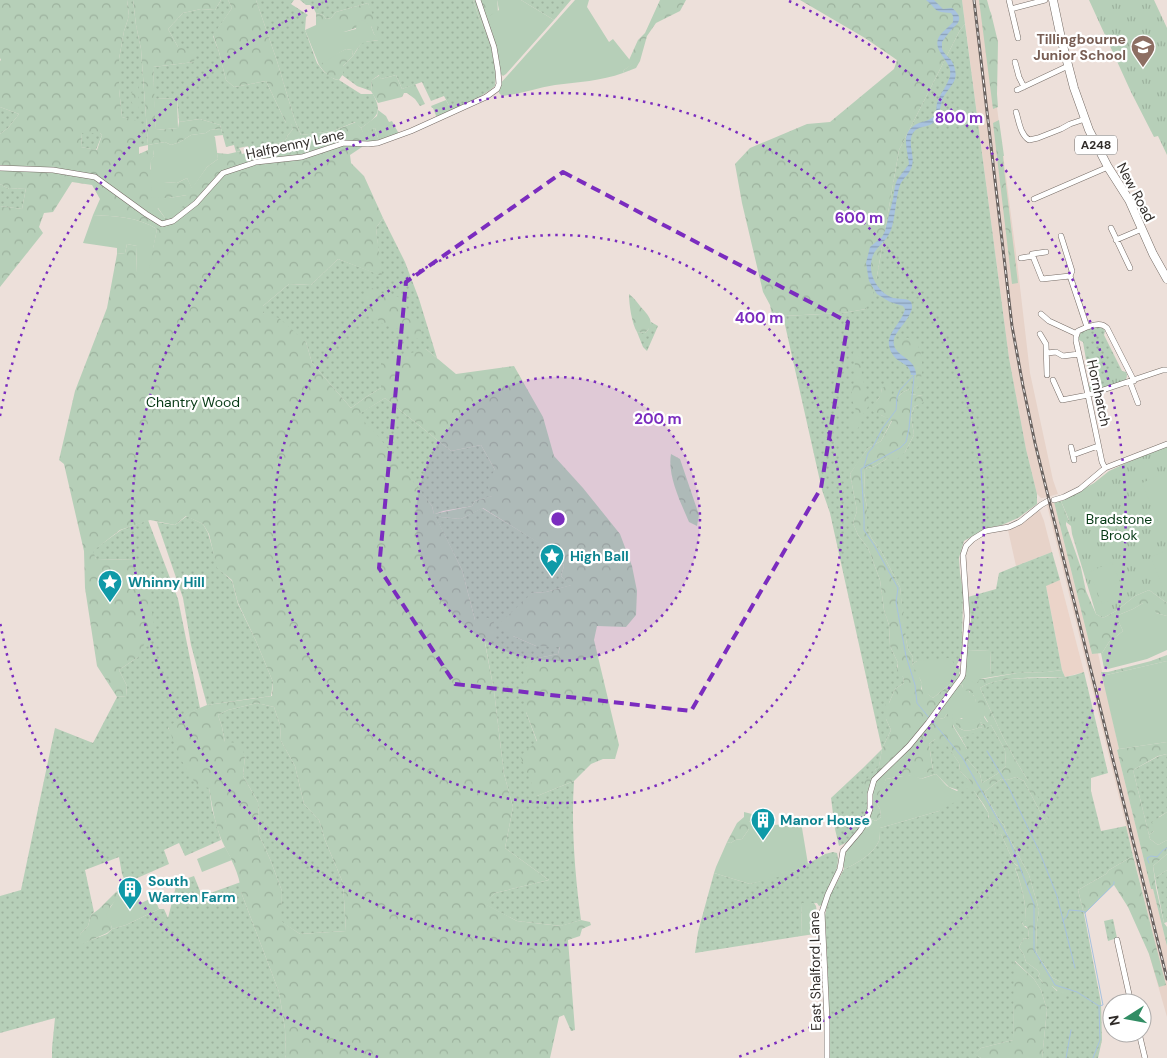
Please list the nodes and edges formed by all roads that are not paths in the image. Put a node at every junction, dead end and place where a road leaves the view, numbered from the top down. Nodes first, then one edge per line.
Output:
1 (478, 0) edge
2 (1009, 0) edge
3 (1045, 0) edge
4 (1054, 0) edge
5 (1011, 9) junction
6 (1018, 38) dead end
7 (1015, 62) dead end
8 (1068, 66) junction
9 (1024, 87) junction
10 (1017, 90) dead end
11 (1016, 112) dead end
12 (1085, 119) junction
13 (1108, 166) junction
14 (0, 168) edge
15 (1034, 199) dead end
16 (1111, 228) dead end
17 (1142, 229) junction
18 (1061, 236) dead end
19 (1116, 240) junction
20 (1046, 252) dead end
21 (1033, 256) junction
22 (1020, 258) dead end
23 (1130, 268) dead end
24 (1070, 276) junction
25 (1167, 279) edge
26 (1041, 314) dead end
27 (1087, 327) junction
28 (1040, 334) dead end
29 (1076, 334) junction
30 (1047, 353) junction
31 (1079, 354) junction
32 (1167, 370) edge
33 (1047, 375) dead end
34 (1054, 380) dead end
35 (1132, 381) junction
36 (1088, 395) junction
37 (1138, 403) dead end
38 (1167, 444) edge
39 (1098, 446) junction
40 (1070, 447) dead end
41 (1105, 468) junction
42 (1117, 940) dead end
43 (1129, 993) edge
44 (1141, 1043) edge
45 (827, 1058) edge
46 (1144, 1058) edge

1 - 14 street, Halfpenny Lane
2 - 5 street
3 - 5 street
4 - 8 main road, New Road / A248
5 - 6 street
7 - 9 street
8 - 9 street
8 - 12 main road, New Road / A248
9 - 10 street
11 - 12 street
12 - 13 main road, New Road / A248
13 - 15 street
13 - 17 main road, New Road / A248
16 - 19 street
17 - 19 street
17 - 25 main road, New Road / A248
18 - 24 street
19 - 23 street
20 - 21 street
21 - 22 street
21 - 24 street
24 - 27 street
26 - 29 street
27 - 29 street
27 - 35 street, Hornhatch
28 - 30 street
29 - 31 street, Hornhatch
30 - 31 street
30 - 33 street
31 - 36 street, Hornhatch
32 - 35 street
34 - 36 street
35 - 36 street
35 - 37 street
36 - 39 street, Hornhatch
38 - 41 street, East Shalford Lane
39 - 40 street
39 - 41 street, Hornhatch
41 - 45 street, East Shalford Lane
42 - 43 street
44 - 46 street

